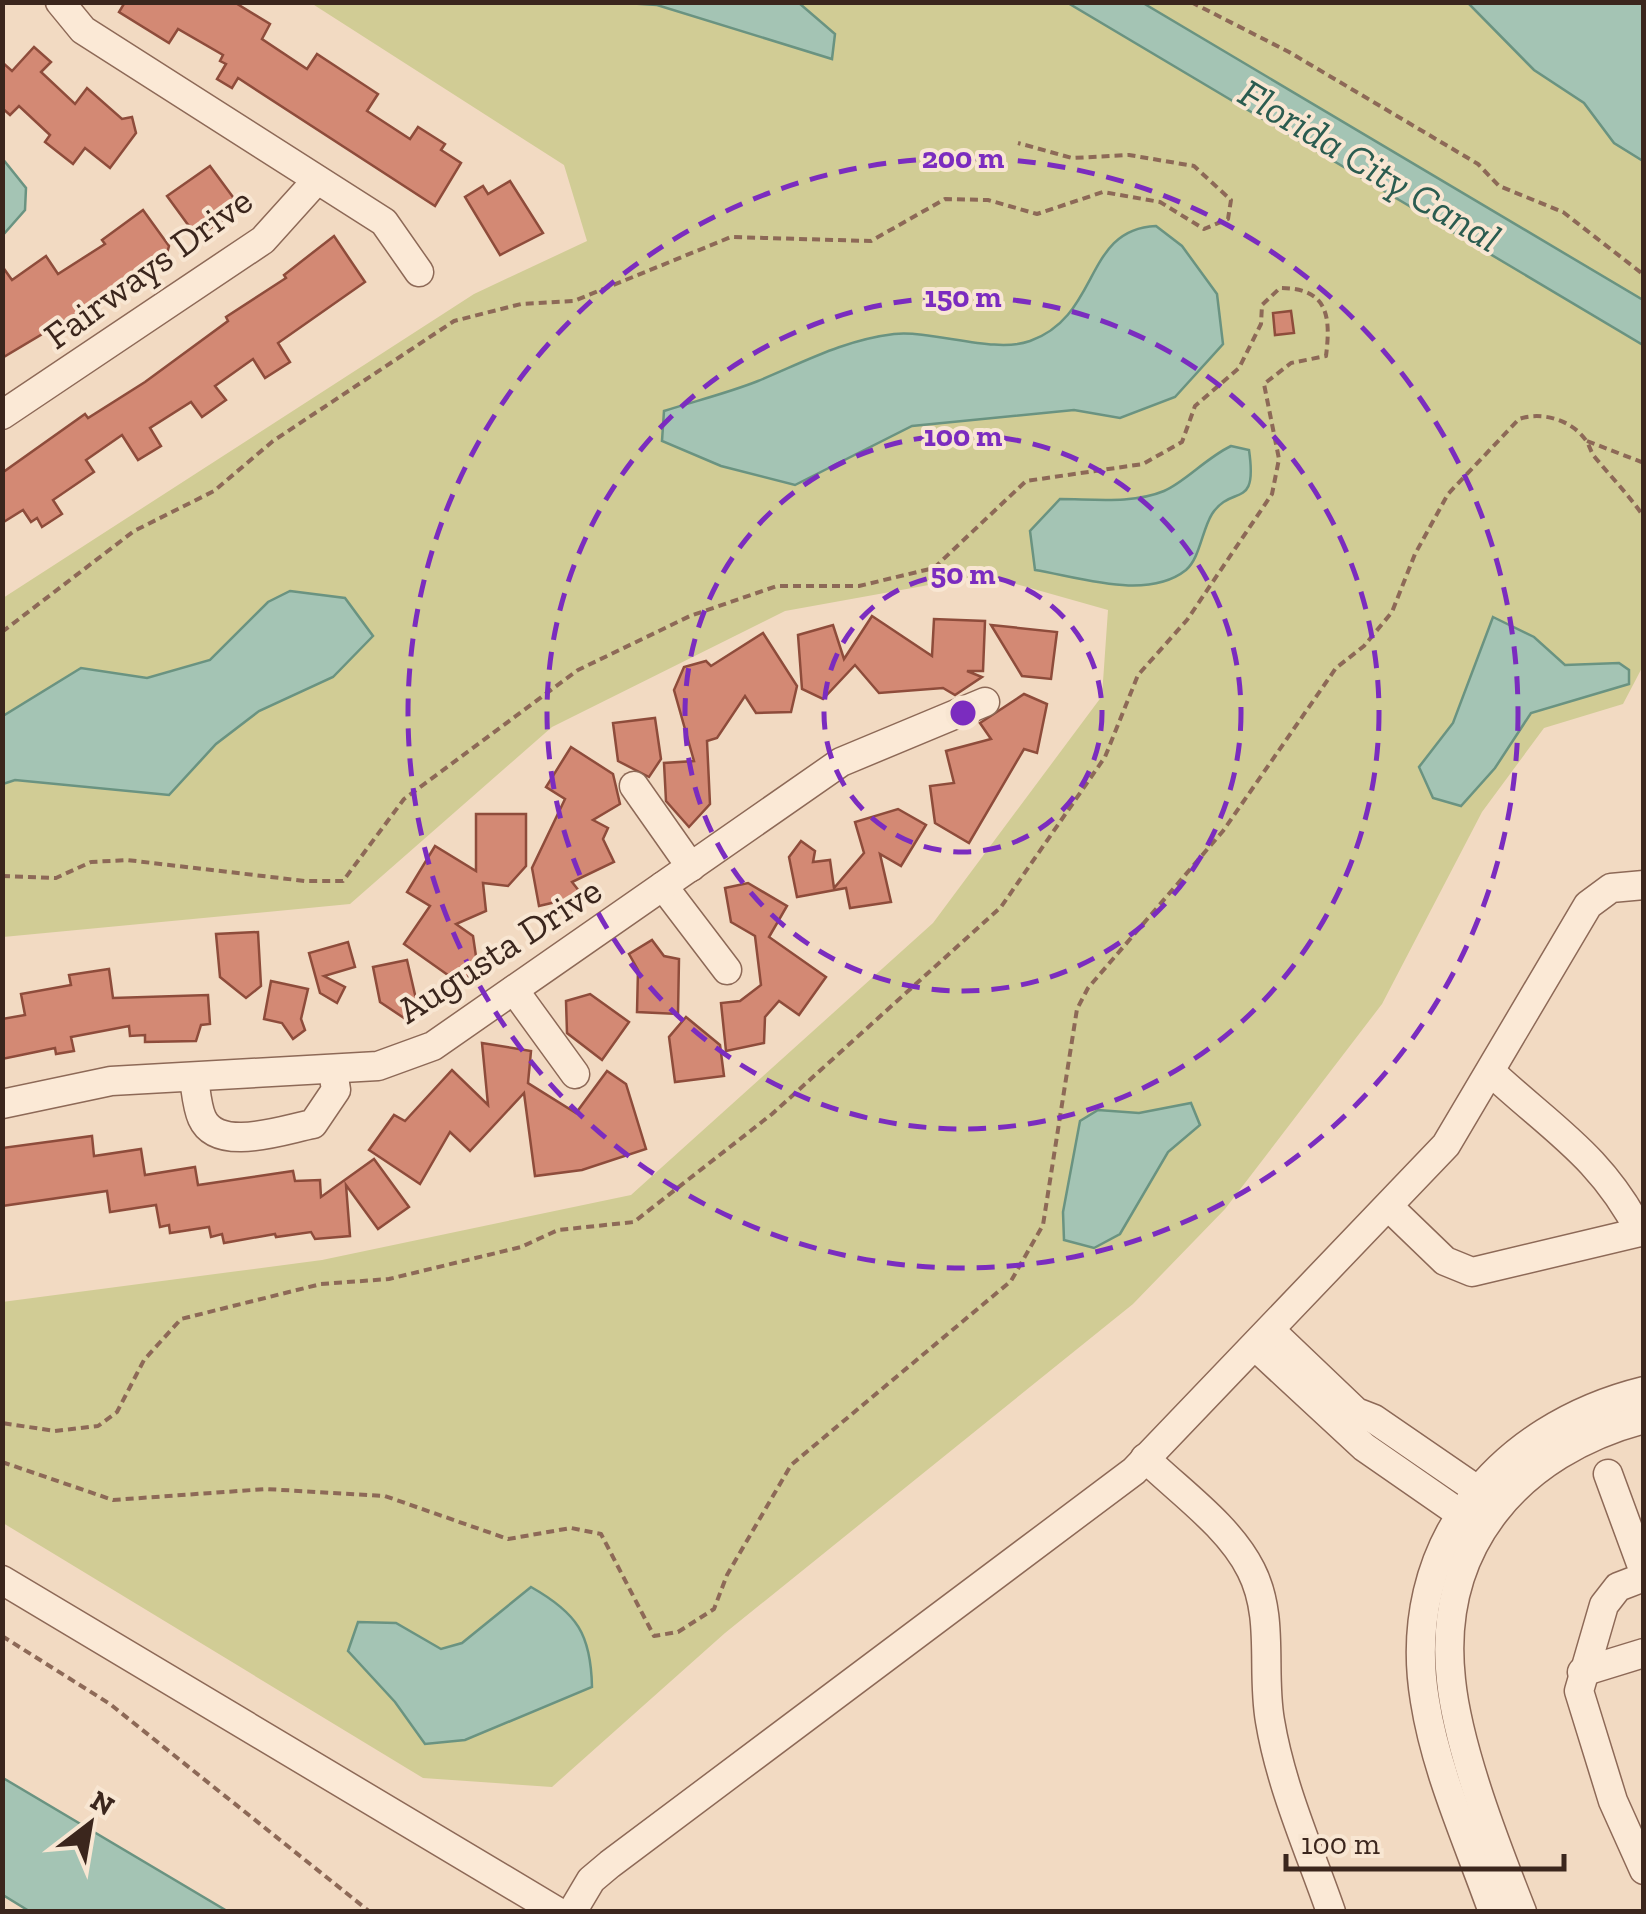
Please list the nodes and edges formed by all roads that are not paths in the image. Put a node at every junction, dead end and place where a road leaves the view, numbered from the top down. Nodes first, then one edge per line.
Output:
1 (60, 2) edge
2 (317, 180) junction
3 (419, 272) dead end
4 (2, 415) edge
5 (985, 702) dead end
6 (634, 786) dead end
7 (691, 866) junction
8 (1644, 885) edge
9 (663, 886) junction
10 (727, 970) dead end
11 (514, 990) junction
12 (333, 1071) junction
13 (1490, 1072) junction
14 (574, 1074) dead end
15 (194, 1079) junction
16 (2, 1104) edge
17 (1389, 1206) junction
18 (1642, 1232) edge
19 (1269, 1332) junction
20 (1644, 1391) edge
21 (1644, 1419) edge
22 (1145, 1458) junction
23 (1608, 1474) dead end
24 (1488, 1497) junction
25 (1472, 1522) junction
26 (1644, 1574) edge
27 (2, 1580) edge
28 (1644, 1653) edge
29 (1582, 1672) junction
30 (1644, 1870) edge
31 (558, 1912) edge
32 (572, 1912) edge
33 (1331, 1912) edge
34 (1493, 1912) edge
35 (1522, 1912) edge

1 - 2 street, Fairways Drive
2 - 3 street
2 - 4 street, Fairways Drive
5 - 7 street, Augusta Drive
6 - 7 street
7 - 9 street, Augusta Drive
8 - 13 street
9 - 10 street
9 - 11 street, Augusta Drive
11 - 12 street, Augusta Drive
11 - 14 street
12 - 15 street, Augusta Drive
12 - 15 street
13 - 17 street
13 - 18 street
15 - 16 street, Augusta Drive
17 - 18 street
17 - 19 street
19 - 22 street
19 - 24 street
19 - 25 street
20 - 24 street
21 - 24 street
22 - 32 street
22 - 33 street
23 - 26 street
24 - 25 street
25 - 34 street
25 - 35 street
26 - 29 street
27 - 31 street
28 - 29 street
29 - 30 street

